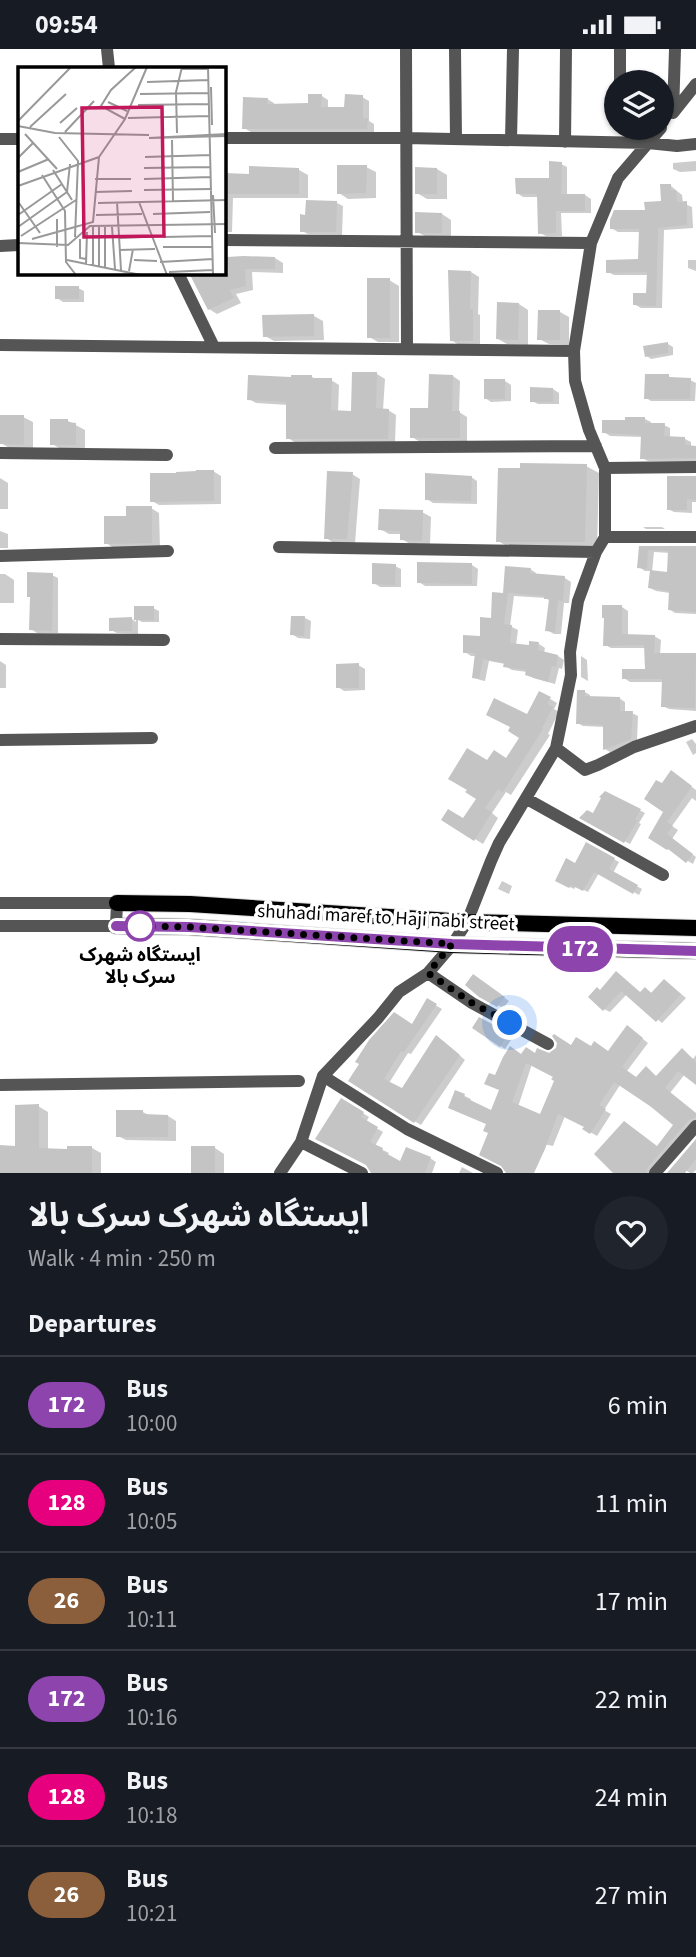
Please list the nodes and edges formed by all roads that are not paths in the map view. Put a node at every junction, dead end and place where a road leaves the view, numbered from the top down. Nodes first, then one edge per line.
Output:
1 (107, 49) edge
2 (406, 49) edge
3 (456, 49) edge
4 (513, 49) edge
5 (566, 49) edge
6 (620, 49) edge
7 (675, 49) edge
8 (109, 67) edge
9 (620, 70) edge
10 (674, 81) edge
11 (696, 84) edge
12 (674, 112) edge
13 (226, 138) edge
14 (407, 138) junction
15 (0, 139) edge
16 (18, 139) edge
17 (456, 139) junction
18 (650, 140) edge
19 (511, 141) junction
20 (565, 142) junction
21 (619, 143) joint
22 (648, 143) junction
23 (696, 144) edge
24 (226, 240) edge
25 (407, 241) junction
26 (591, 243) junction
27 (18, 245) edge
28 (0, 246) edge
29 (179, 275) edge
30 (0, 345) edge
31 (214, 347) junction
32 (407, 349) junction
33 (574, 351) junction
34 (596, 446) junction
35 (275, 448) dead end
36 (0, 453) edge
37 (167, 455) dead end
38 (696, 467) edge
39 (605, 468) junction
40 (605, 537) junction
41 (696, 537) edge
42 (279, 547) dead end
43 (168, 551) dead end
44 (596, 552) junction
45 (0, 556) edge
46 (0, 639) edge
47 (164, 640) dead end
48 (696, 726) edge
49 (152, 738) dead end
50 (0, 740) edge
51 (556, 748) junction
52 (527, 799) junction
53 (663, 876) dead end
54 (0, 903) edge
55 (117, 903) junction
56 (467, 922) junction
57 (0, 926) edge
58 (116, 926) junction
59 (696, 928) edge
60 (452, 944) junction
61 (696, 951) edge
62 (428, 973) junction
63 (548, 1044) dead end
64 (323, 1076) junction
65 (299, 1081) dead end
66 (0, 1085) edge
67 (696, 1126) edge
68 (301, 1142) junction
69 (280, 1173) edge
70 (362, 1173) edge
71 (497, 1173) edge
72 (655, 1173) edge

1 - 8 street
2 - 14 street
3 - 17 street
4 - 19 street
5 - 20 street
6 - 9 street
7 - 10 street
11 - 12 street
13 - 14 street
14 - 17 street
14 - 25 street
15 - 16 street
17 - 19 street
18 - 22 street
19 - 20 street
20 - 21 street
21 - 22 street
22 - 23 street
22 - 26 street
24 - 25 street
25 - 26 street
25 - 32 street
26 - 33 street
27 - 28 street
29 - 31 street
30 - 31 street
31 - 32 street
32 - 33 street
33 - 34 street
34 - 35 street
34 - 39 street
36 - 37 street
38 - 39 street
39 - 40 street
40 - 41 street
40 - 44 street
42 - 44 street
43 - 45 street
44 - 51 street
46 - 47 street
48 - 51 street
49 - 50 street
51 - 52 street
52 - 53 street
52 - 56 street
54 - 55 street
55 - 56 main road
55 - 58 street
56 - 59 main road
56 - 60 street
57 - 58 street
58 - 60 main road, shuhadi maref to Haji nabi street
60 - 61 main road, shuhadi maref to Haji nabi street
60 - 62 street
62 - 63 street
62 - 64 street
64 - 68 street
64 - 71 street
65 - 66 street
67 - 72 street
68 - 69 street
68 - 70 street

